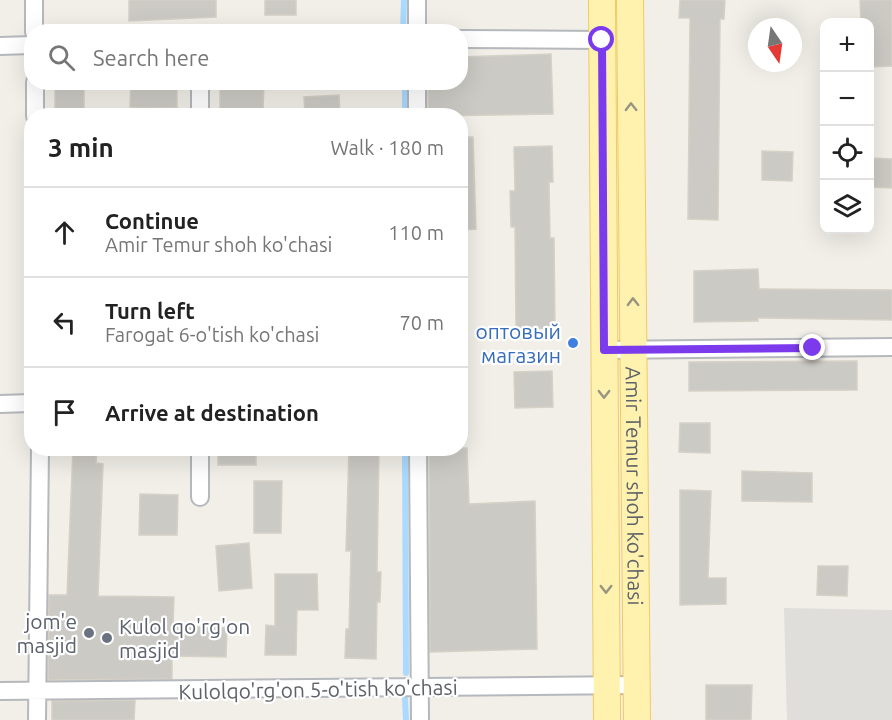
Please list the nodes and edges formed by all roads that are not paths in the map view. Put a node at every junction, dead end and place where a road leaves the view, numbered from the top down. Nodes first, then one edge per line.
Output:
1 (34, 0) edge
2 (417, 0) edge
3 (602, 0) edge
4 (630, 0) edge
5 (34, 24) edge
6 (417, 24) edge
7 (468, 39) edge
8 (602, 40) junction
9 (24, 45) edge
10 (0, 46) edge
11 (35, 90) edge
12 (200, 90) edge
13 (417, 90) edge
14 (35, 108) edge
15 (200, 108) edge
16 (417, 108) edge
17 (892, 347) edge
18 (604, 350) junction
19 (633, 350) junction
20 (24, 403) edge
21 (0, 404) edge
22 (40, 456) edge
23 (200, 456) edge
24 (418, 456) edge
25 (200, 497) dead end
26 (636, 685) junction
27 (606, 686) junction
28 (419, 689) junction
29 (0, 691) edge
30 (37, 692) junction
31 (37, 720) edge
32 (420, 720) edge
33 (607, 720) edge
34 (637, 720) edge

1 - 5 street
2 - 6 street
3 - 8 main road, Amir Temur shoh ko'chasi
19 -> 4 main road, Amir Temur shoh ko'chasi
7 - 8 street
8 - 18 main road, Amir Temur shoh ko'chasi
9 - 10 street
11 - 14 street
12 - 15 street
13 - 16 street
17 - 19 street
18 - 19 street
18 -> 27 main road, Amir Temur shoh ko'chasi
19 - 26 main road, Amir Temur shoh ko'chasi
20 - 21 street
22 - 30 street
23 - 25 street
24 - 28 street
26 - 27 street, Kulolqo'rg'on 5-o'tish ko'chasi
26 - 34 main road, Amir Temur shoh ko'chasi
27 - 28 street, Kulolqo'rg'on 5-o'tish ko'chasi
27 - 33 main road, Amir Temur shoh ko'chasi
28 - 30 street, Kulolqo'rg'on 5-o'tish ko'chasi
28 - 32 street
29 - 30 street, Kulolqo'rg'on 5-o'tish ko'chasi
30 - 31 street

